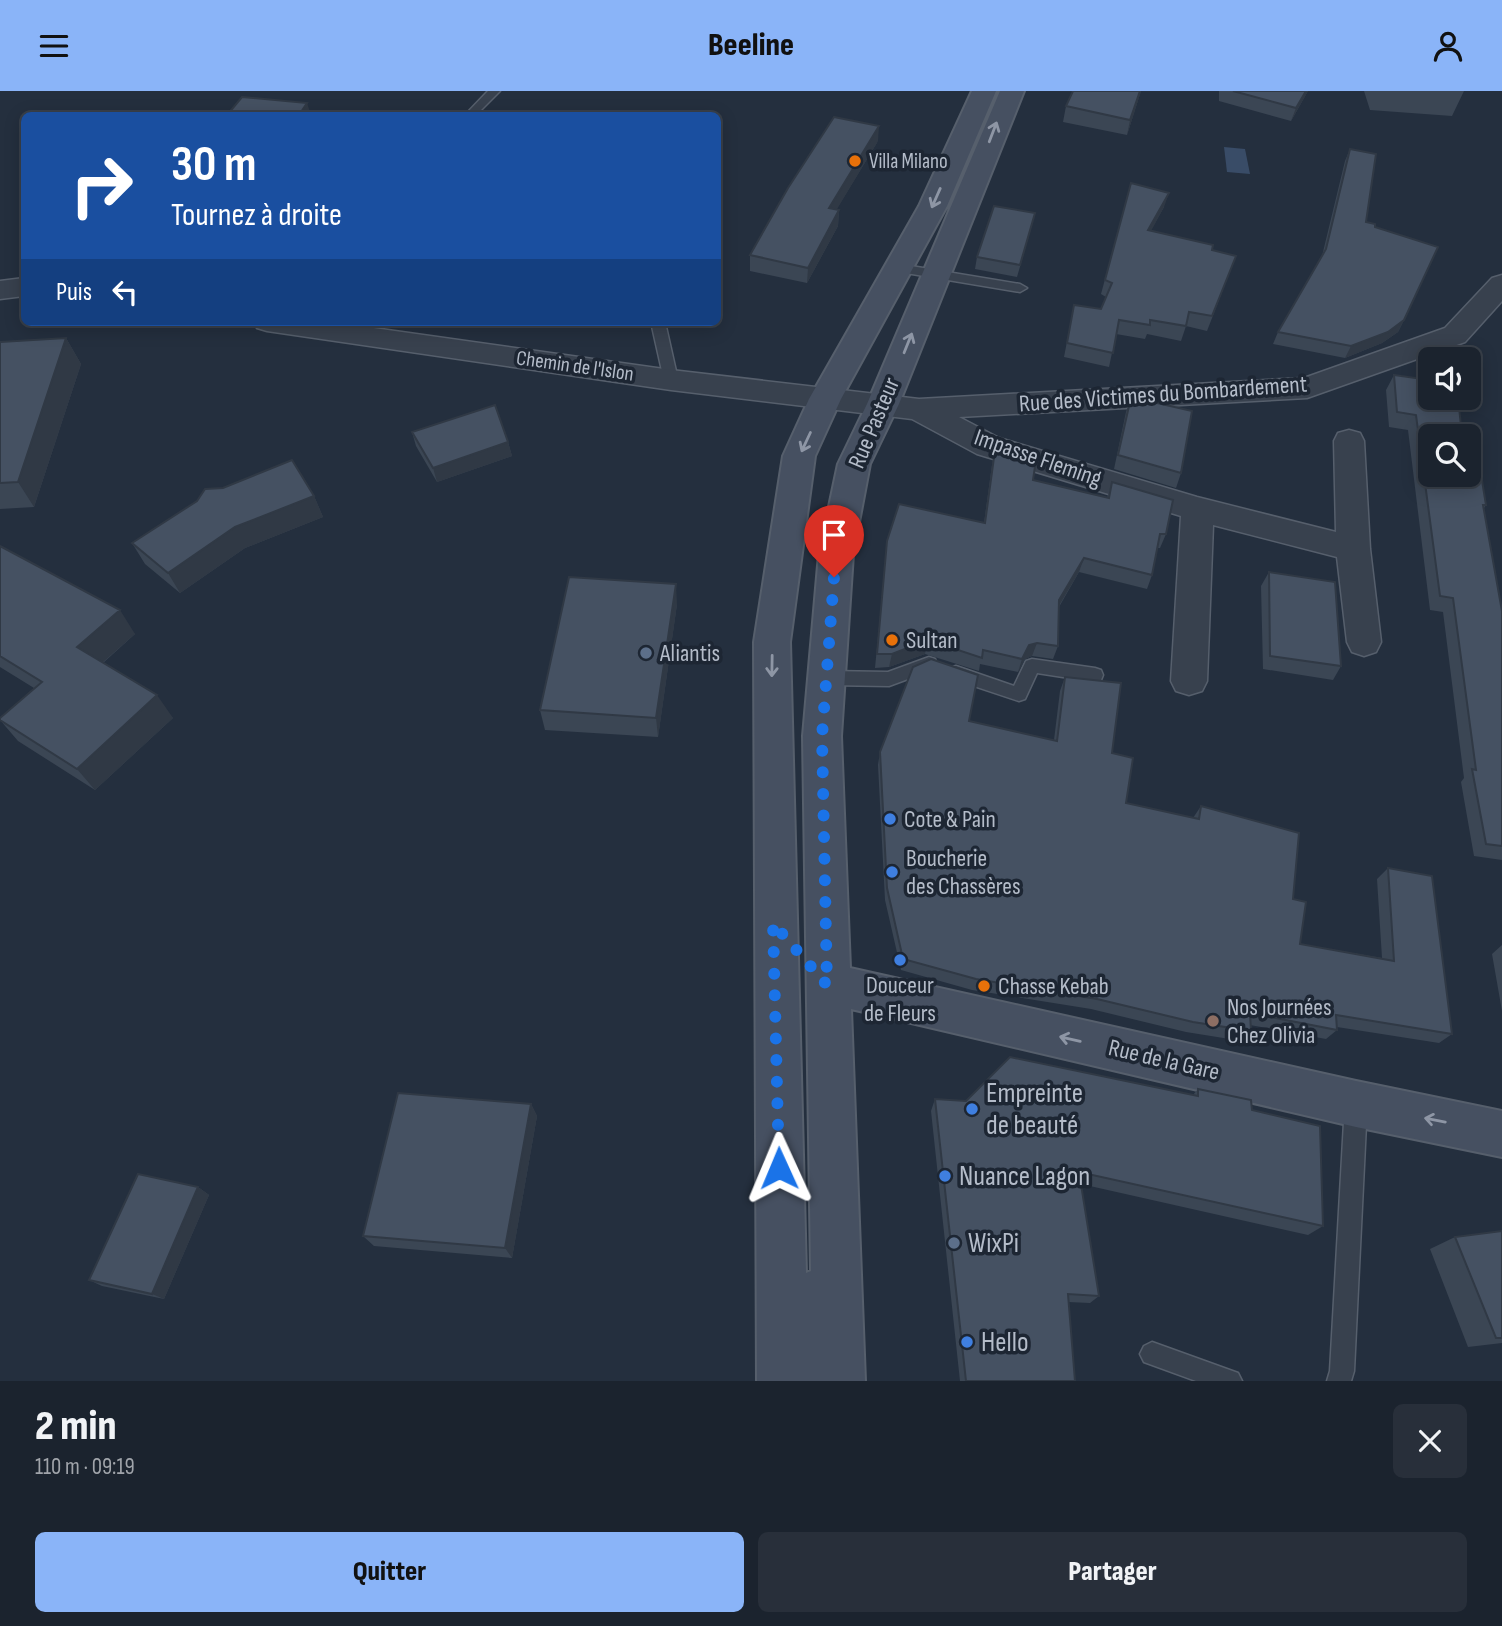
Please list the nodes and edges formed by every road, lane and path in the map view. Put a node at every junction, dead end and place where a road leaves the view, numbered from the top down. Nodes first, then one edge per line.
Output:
1 (494, 91) edge
2 (984, 91) edge
3 (1012, 91) edge
4 (473, 112) edge
5 (899, 268) junction
6 (936, 276) junction
7 (1502, 284) edge
8 (21, 287) edge
9 (1020, 288) dead end
10 (0, 291) edge
11 (324, 326) edge
12 (659, 326) edge
13 (353, 328) edge
14 (671, 380) junction
15 (825, 399) junction
16 (883, 404) junction
17 (919, 409) junction
18 (1349, 441) dead end
19 (1196, 509) junction
20 (1353, 549) junction
21 (1364, 642) dead end
22 (1095, 675) dead end
23 (827, 678) junction
24 (1189, 681) dead end
25 (800, 954) junction
26 (1356, 1104) junction
27 (1502, 1134) edge
28 (1152, 1354) dead end
29 (783, 1381) edge
30 (814, 1381) edge
31 (839, 1381) edge
32 (1230, 1381) edge
33 (1339, 1381) edge

1 - 4 lane
2 -> 5 main road, Rue Pasteur
6 -> 3 main road, Rue Pasteur
5 - 6 lane
5 - 15 main road, Rue Pasteur
6 - 9 lane
16 -> 6 main road, Rue Pasteur
7 - 17 street, Rue des Victimes du Bombardement
8 - 10 street
11 - 13 street, Chemin de l'Islon
12 - 14 lane
13 - 14 street, Chemin de l'Islon
14 - 15 street, Chemin de l'Islon
15 - 16 street, Chemin de l'Islon
15 -> 25 main road, Rue Pasteur
16 - 17 street, Impasse Fleming
16 - 23 main road, Rue Pasteur
17 - 19 street, Impasse Fleming
18 - 20 street
19 - 20 street, Impasse Fleming
19 - 24 street
20 - 21 street
22 - 23 lane
23 - 25 main road, Rue Pasteur
26 -> 25 main road, Rue de la Gare
25 - 29 main road
25 - 30 main road
25 - 31 main road
27 -> 26 main road, Rue de la Gare
26 - 33 lane
28 - 32 lane

